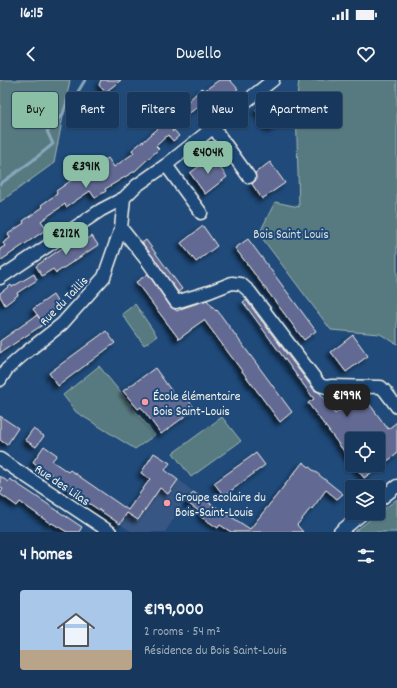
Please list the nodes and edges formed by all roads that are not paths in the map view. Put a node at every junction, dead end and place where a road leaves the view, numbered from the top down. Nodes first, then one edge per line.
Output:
1 (273, 80) edge
2 (248, 100) edge
3 (212, 128) edge
4 (214, 128) edge
5 (166, 165) junction
6 (249, 177) dead end
7 (124, 198) junction
8 (201, 213) dead end
9 (121, 228) junction
10 (0, 278) edge
11 (0, 380) edge
12 (397, 407) edge
13 (0, 459) edge
14 (397, 486) edge
15 (385, 495) edge
16 (355, 520) edge
17 (110, 532) edge
18 (340, 532) edge

1 - 2 street
3 - 5 street
4 - 6 street
5 - 7 street
5 - 8 street
7 - 9 street, Rue du Taillis
7 - 10 street
9 - 11 street, Rue du Taillis
9 - 12 street
13 - 17 street, Rue des Lilas
14 - 15 street
16 - 18 street

